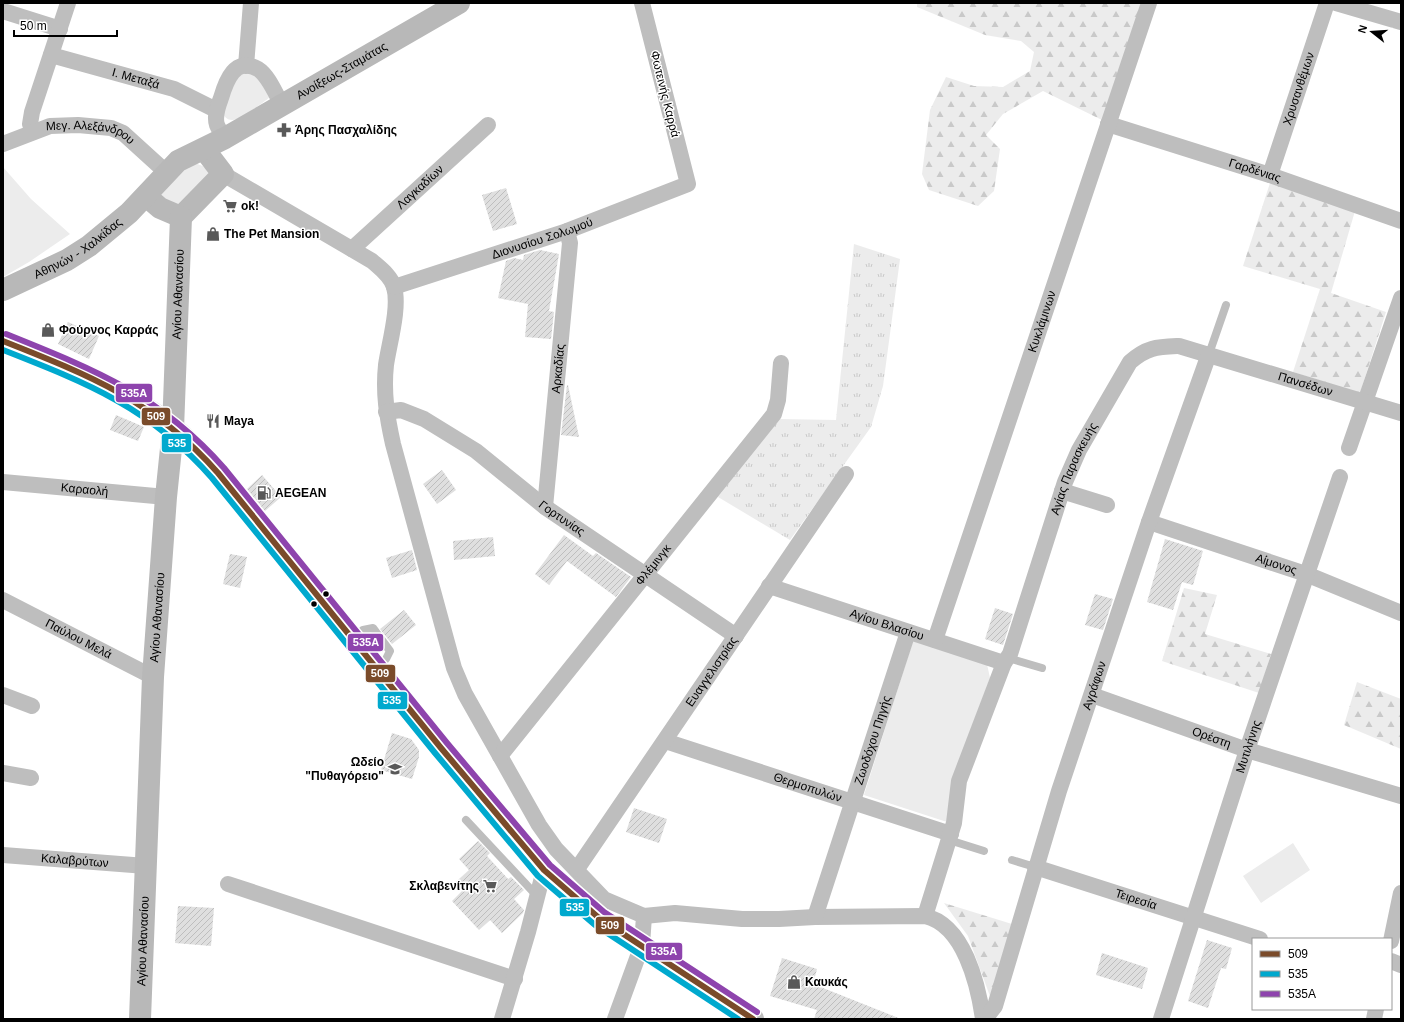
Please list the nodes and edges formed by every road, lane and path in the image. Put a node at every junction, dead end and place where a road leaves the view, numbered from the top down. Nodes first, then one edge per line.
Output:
1 (68, 3) edge
2 (251, 3) edge
3 (459, 3) edge
4 (642, 3) edge
5 (1149, 3) edge
6 (1327, 3) edge
7 (1336, 3) edge
8 (3, 11) edge
9 (1401, 22) edge
10 (60, 29) junction
11 (51, 55) junction
12 (246, 66) junction
13 (282, 106) junction
14 (216, 110) junction
15 (1108, 124) junction
16 (488, 125) dead end
17 (33, 132) junction
18 (225, 138) junction
19 (3, 144) edge
20 (204, 149) junction
21 (166, 173) junction
22 (223, 174) junction
23 (1270, 175) junction
24 (688, 184) joint
25 (146, 196) junction
26 (181, 217) junction
27 (1401, 221) edge
28 (567, 231) junction
29 (352, 249) junction
30 (394, 287) junction
31 (3, 290) edge
32 (1401, 298) edge
33 (1226, 305) dead end
34 (3, 341) edge
35 (1209, 354) junction
36 (781, 363) dead end
37 (1365, 402) junction
38 (386, 412) junction
39 (1401, 413) edge
40 (173, 429) junction
41 (1349, 448) dead end
42 (846, 474) dead end
43 (1340, 477) dead end
44 (3, 482) edge
45 (1062, 491) junction
46 (166, 497) junction
47 (1107, 505) dead end
48 (545, 507) junction
49 (1149, 522) junction
50 (1306, 574) junction
51 (646, 576) junction
52 (769, 586) junction
53 (3, 600) edge
54 (1401, 613) edge
55 (363, 630) dead end
56 (908, 632) junction
57 (736, 636) junction
58 (935, 640) junction
59 (386, 660) dead end
60 (1006, 660) junction
61 (1042, 668) dead end
62 (153, 677) junction
63 (3, 695) edge
64 (1092, 695) junction
65 (32, 706) dead end
66 (664, 741) junction
67 (1246, 750) junction
68 (500, 756) junction
69 (3, 773) edge
70 (31, 778) dead end
71 (1401, 796) edge
72 (853, 802) junction
73 (466, 820) dead end
74 (950, 837) junction
75 (984, 851) dead end
76 (3, 855) edge
77 (1012, 860) dead end
78 (146, 866) junction
79 (1035, 867) junction
80 (577, 869) junction
81 (544, 870) junction
82 (228, 884) dead end
83 (1401, 893) edge
84 (537, 896) junction
85 (644, 916) junction
86 (925, 916) junction
87 (815, 917) junction
88 (1194, 918) junction
89 (1257, 938) edge
90 (1392, 938) edge
91 (642, 946) junction
92 (515, 979) junction
93 (140, 1019) edge
94 (502, 1019) edge
95 (616, 1019) edge
96 (753, 1019) edge
97 (984, 1019) edge
98 (1161, 1019) edge

1 - 10 street
2 - 12 street
3 - 13 street, Ανοίξεως-Σταμάτας
4 - 24 street, Φωτεινής Καρρά
5 - 15 street, Κυκλάμινων
6 - 23 street, Χρυσανθέμων
7 - 9 street
8 - 10 street
10 - 11 street
11 - 14 street, Ι. Μεταξά
11 - 17 street
12 - 13 street
12 - 14 street
13 - 18 street, Ανοίξεως-Σταμάτας
14 - 18 street
15 - 23 street, Γαρδένιας
15 - 58 street, Κυκλάμινων
16 - 29 street, Λαγκαδίων
17 - 19 street, Μεγ. Αλεξάνδρου
17 - 21 street, Μεγ. Αλεξάνδρου
18 - 20 street, Ανοίξεως-Σταμάτας
20 - 21 street, Ανοίξεως-Σταμάτας
20 - 22 street
21 - 25 street, Αθηνών - Χαλκίδας
22 - 26 street
22 - 29 street
23 - 27 street, Γαρδένιας
24 - 28 street, Διονυσίου Σολωμού
25 - 26 street
25 - 31 street, Αθηνών - Χαλκίδας
26 - 40 street, Αγίου Αθανασίου
28 - 30 street, Διονυσίου Σολωμού
28 - 48 street, Αρκαδίας
29 - 30 street
30 - 38 street
32 - 37 street
33 - 35 lane
34 - 40 main road
35 - 37 street, Πανσέδων
35 - 45 street, Αγίας Παρασκευής
35 - 49 street, Αγράφων
36 - 51 street, Φλέμινγκ
37 - 39 street, Πανσέδων
37 - 41 street
38 - 48 street, Γορτυνίας
38 - 68 street
40 - 46 street, Αγίου Αθανασίου
40 - 81 main road
42 - 52 street, Ευαγγελιστρίας
43 - 50 street, Μυτιλήνης
44 - 46 street, Καραολή
45 - 47 street
45 - 60 street, Αγίας Παρασκευής
46 - 62 street, Αγίου Αθανασίου
48 - 51 street, Γορτυνίας
49 - 50 street, Αίμονος
49 - 64 street, Αγράφων
50 - 54 street, Αίμονος
50 - 67 street, Μυτιλήνης
51 - 57 street, Γορτυνίας
51 - 68 street, Φλέμινγκ
52 - 56 street, Αγίου Βλασίου
52 - 57 street, Ευαγγελιστρίας
53 - 62 street, Παύλου Μελά
55 - 59 lane
56 - 58 street, Αγίου Βλασίου
56 - 72 street, Ζωοδόχου Πηγής
57 - 66 street, Ευαγγελιστρίας
58 - 60 street, Αγίου Βλασίου
60 - 61 lane
60 - 74 street, Αγίας Παρασκευής
62 - 78 street, Αγίου Αθανασίου
63 - 65 street
64 - 67 street, Ορέστη
64 - 79 street, Αγράφων
66 - 72 street, Θερμοπυλών
66 - 80 street, Ευαγγελιστρίας
67 - 71 street, Ορέστη
67 - 88 street, Μυτιλήνης
68 - 80 street
69 - 70 street
72 - 74 street, Θερμοπυλών
72 - 87 street, Ζωοδόχου Πηγής
73 - 84 lane
74 - 75 lane
74 - 86 street, Αγίας Παρασκευής
76 - 78 street, Καλαβρύτων
77 - 79 lane, Τειρεσία
78 - 93 street, Αγίου Αθανασίου
79 - 88 street, Τειρεσία
79 - 97 street, Αγράφων
80 - 85 street
81 - 84 street
81 - 91 main road
82 - 92 street
83 - 90 street
84 - 92 street
85 - 87 street
85 - 91 street
86 - 87 street
86 - 97 street
88 - 89 street, Τειρεσία
88 - 98 street, Μυτιλήνης
91 - 95 street
91 - 96 main road
92 - 94 street

